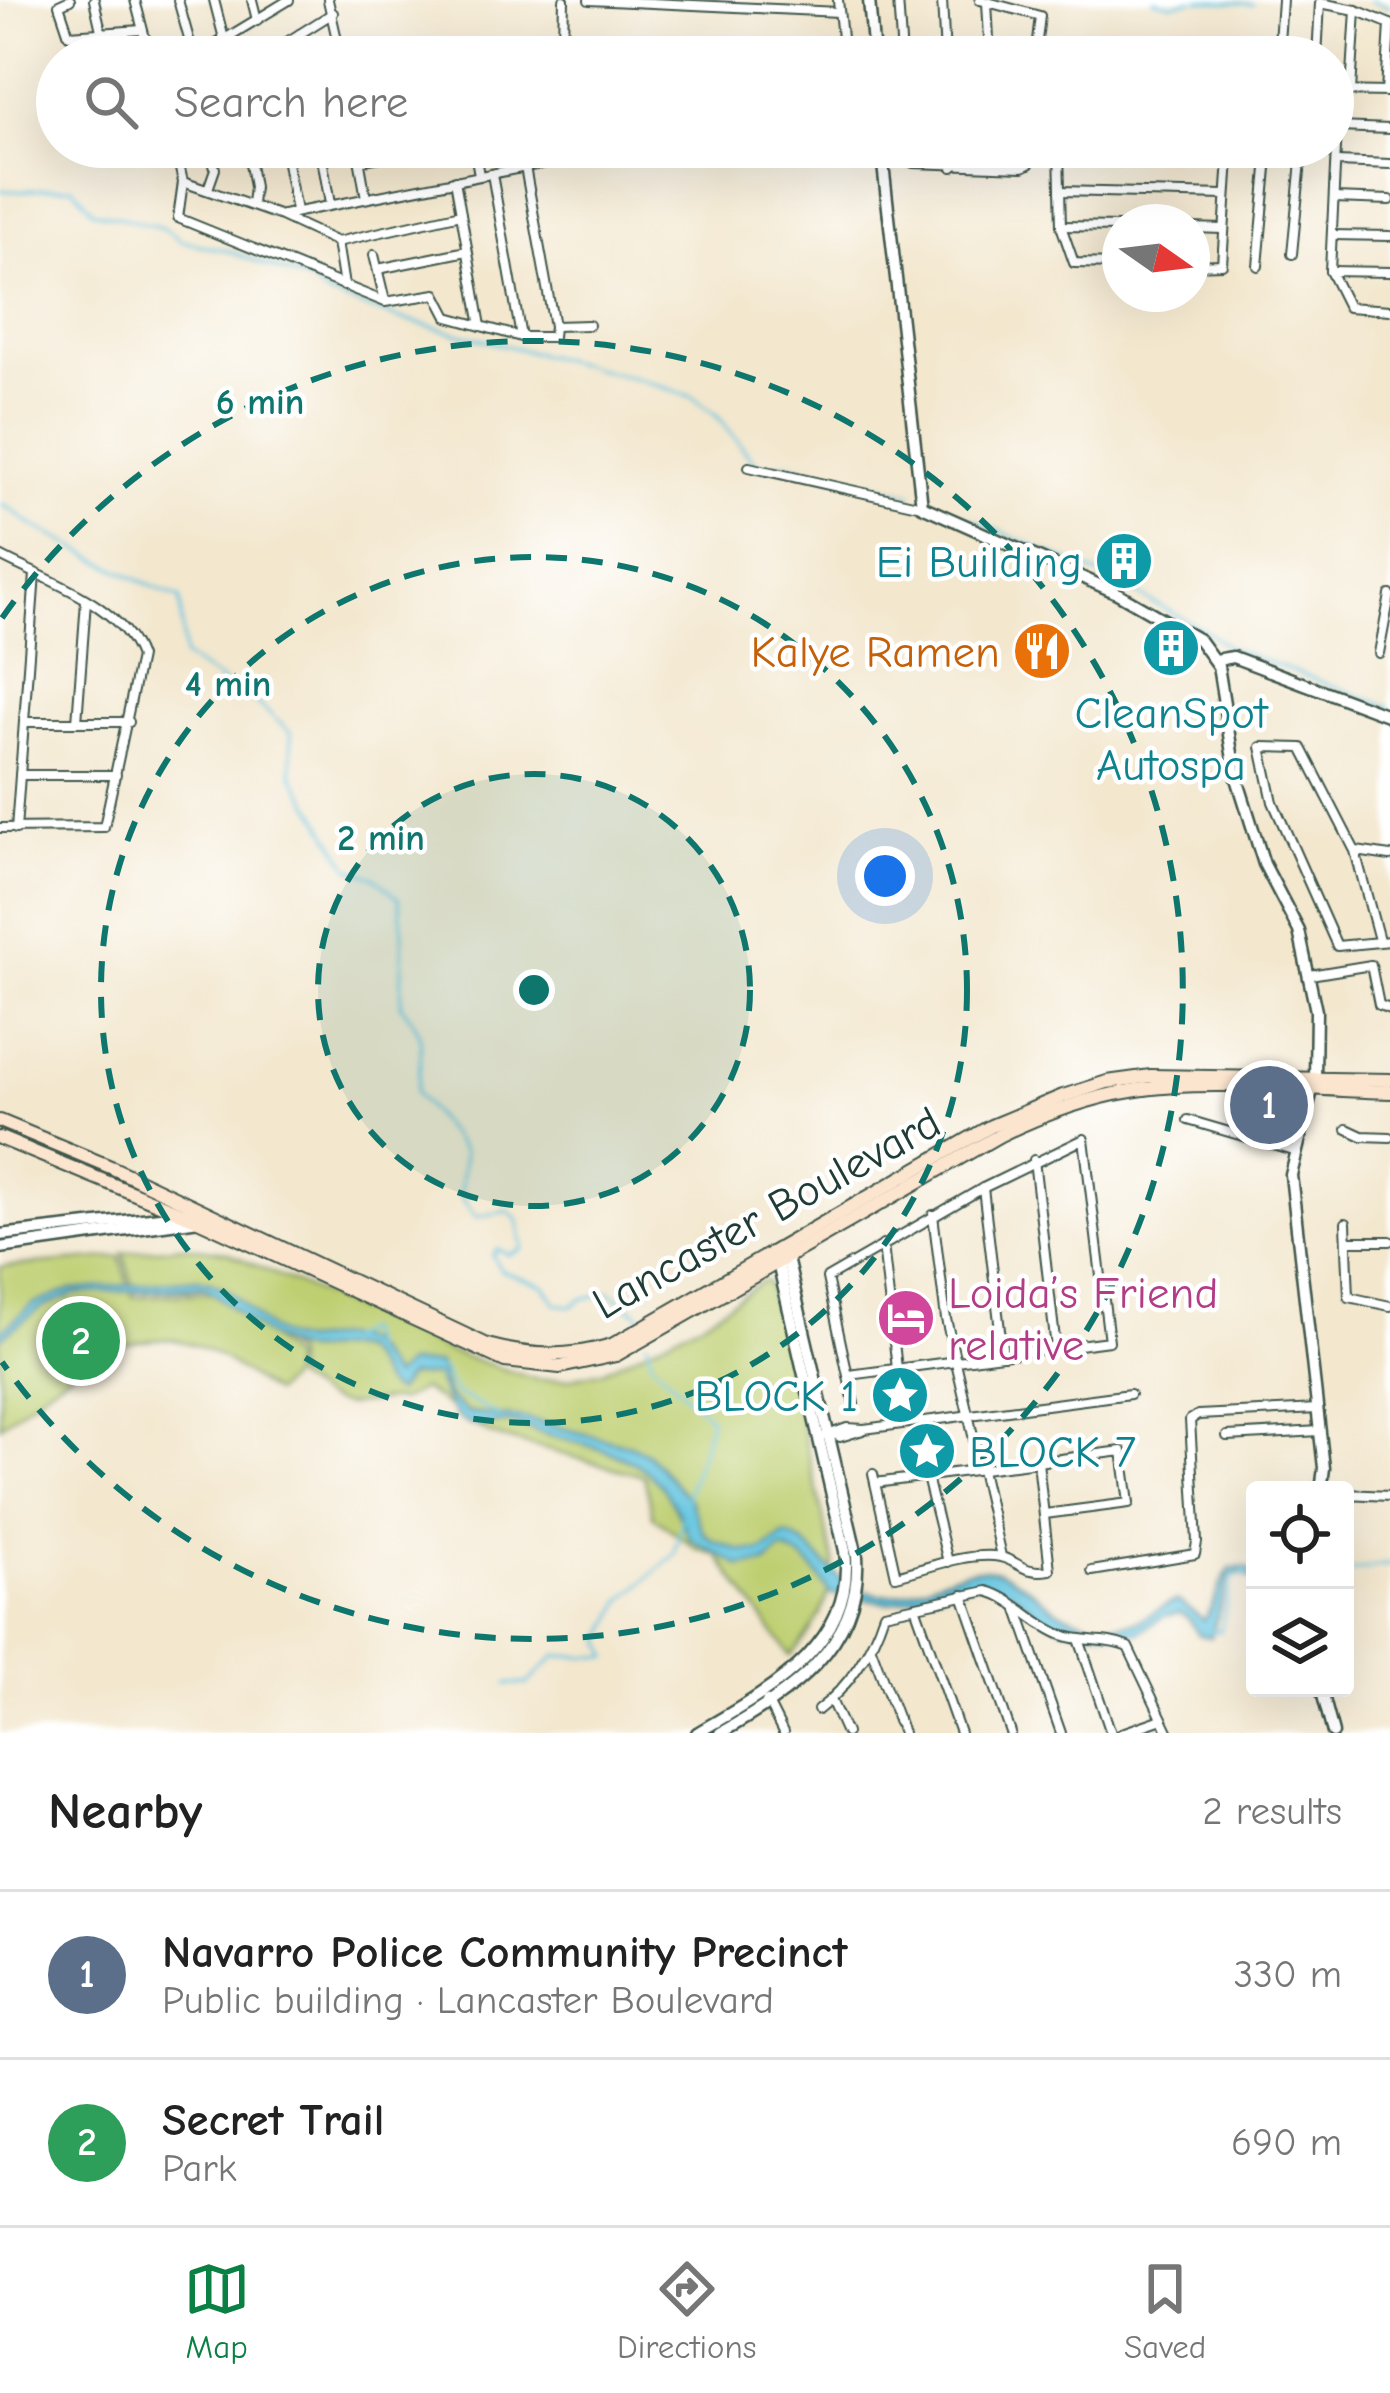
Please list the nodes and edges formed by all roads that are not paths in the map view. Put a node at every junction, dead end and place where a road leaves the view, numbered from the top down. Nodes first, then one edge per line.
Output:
1 (70, 0) edge
2 (94, 0) edge
3 (135, 0) edge
4 (178, 0) edge
5 (214, 0) edge
6 (252, 0) edge
7 (289, 0) edge
8 (328, 0) edge
9 (564, 0) edge
10 (589, 0) edge
11 (838, 0) edge
12 (869, 0) edge
13 (898, 0) edge
14 (941, 0) edge
15 (1282, 0) edge
16 (647, 1) edge
17 (984, 1) edge
18 (1356, 10) junction
19 (839, 12) junction
20 (333, 14) junction
21 (257, 20) junction
22 (1390, 24) edge
23 (142, 29) junction
24 (300, 34) joint
25 (102, 35) junction
26 (144, 36) edge
27 (188, 36) edge
28 (223, 36) edge
29 (231, 36) edge
30 (297, 36) edge
31 (337, 36) edge
32 (563, 36) edge
33 (841, 36) edge
34 (872, 36) edge
35 (901, 36) edge
36 (944, 36) edge
37 (988, 36) edge
38 (1038, 36) edge
39 (1279, 36) edge
40 (1318, 36) edge
41 (1354, 42) edge
42 (1354, 91) edge
43 (1388, 92) edge
44 (1354, 128) edge
45 (1390, 129) edge
46 (1354, 163) edge
47 (1390, 164) edge
48 (180, 168) edge
49 (214, 168) edge
50 (251, 168) edge
51 (288, 168) edge
52 (324, 168) edge
53 (360, 168) edge
54 (478, 168) edge
55 (520, 168) joint
56 (883, 168) edge
57 (1059, 168) edge
58 (1228, 168) edge
59 (1265, 168) edge
60 (1299, 168) edge
61 (1336, 168) edge
62 (492, 174) junction
63 (480, 176) junction
64 (454, 180) junction
65 (183, 182) junction
66 (208, 189) junction
67 (1060, 191) junction
68 (1226, 195) junction
69 (366, 198) junction
70 (1334, 198) junction
71 (1390, 200) edge
72 (252, 204) junction
73 (330, 204) junction
74 (296, 211) junction
75 (461, 214) junction
76 (281, 216) junction
77 (1061, 226) junction
78 (1102, 227) edge
79 (1210, 229) edge
80 (1223, 229) junction
81 (1332, 235) junction
82 (1390, 236) edge
83 (337, 242) junction
84 (467, 251) junction
85 (1292, 254) dead end
86 (374, 255) dead end
87 (1102, 264) edge
88 (1210, 264) edge
89 (1258, 266) dead end
90 (378, 269) junction
91 (1330, 271) junction
92 (1390, 272) edge
93 (344, 286) junction
94 (385, 302) junction
95 (1390, 310) edge
96 (589, 325) dead end
97 (482, 326) junction
98 (554, 326) junction
99 (521, 337) junction
100 (749, 467) dead end
101 (922, 506) junction
102 (0, 556) edge
103 (35, 574) junction
104 (1390, 595) edge
105 (86, 601) junction
106 (1378, 653) dead end
107 (1215, 660) junction
108 (1390, 716) edge
109 (24, 722) junction
110 (77, 722) junction
111 (129, 722) junction
112 (20, 775) junction
113 (116, 775) junction
114 (0, 828) edge
115 (16, 829) junction
116 (1355, 851) junction
117 (1390, 856) edge
118 (1378, 940) junction
119 (1390, 941) edge
120 (1310, 975) junction
121 (1390, 1009) edge
122 (1390, 1080) edge
123 (1314, 1084) junction
124 (1390, 1092) edge
125 (1188, 1120) dead end
126 (0, 1121) edge
127 (1347, 1129) dead end
128 (1390, 1137) edge
129 (0, 1138) edge
130 (1294, 1151) junction
131 (1034, 1160) junction
132 (983, 1188) junction
133 (183, 1215) junction
134 (204, 1215) junction
135 (933, 1216) junction
136 (1346, 1223) dead end
137 (0, 1235) edge
138 (1347, 1241) junction
139 (1390, 1241) edge
140 (883, 1245) junction
141 (0, 1248) edge
142 (783, 1256) junction
143 (1390, 1306) edge
144 (1056, 1348) junction
145 (1003, 1355) junction
146 (956, 1361) junction
147 (897, 1369) junction
148 (849, 1375) junction
149 (1130, 1394) dead end
150 (854, 1404) dead end
151 (1318, 1409) junction
152 (968, 1416) junction
153 (1320, 1430) junction
154 (827, 1436) junction
155 (1227, 1436) dead end
156 (1038, 1462) junction
157 (982, 1470) junction
158 (927, 1477) junction
159 (1323, 1481) edge
160 (1354, 1494) edge
161 (1390, 1496) edge
162 (1045, 1514) junction
163 (1001, 1556) junction
164 (948, 1562) junction
165 (1092, 1571) dead end
166 (963, 1594) junction
167 (916, 1609) junction
168 (1017, 1609) junction
169 (1079, 1639) junction
170 (871, 1647) junction
171 (1323, 1697) edge
172 (767, 1699) junction
173 (831, 1700) junction
174 (818, 1709) dead end
175 (1162, 1719) junction
176 (697, 1733) edge
177 (720, 1733) edge
178 (783, 1733) edge
179 (846, 1733) edge
180 (904, 1733) edge
181 (959, 1733) edge
182 (1011, 1733) edge
183 (1061, 1733) edge
184 (1111, 1733) edge
185 (1122, 1733) edge
186 (1169, 1733) edge
187 (1333, 1733) edge

1 - 25 street
2 - 25 street
3 - 23 street
4 - 27 street
5 - 28 street
6 - 21 street
7 - 21 street
8 - 20 street
9 - 32 street
10 - 16 street
11 - 19 street
12 - 34 street
13 - 35 street
14 - 36 street
15 - 39 street
16 - 19 street
17 - 37 street
17 - 38 street
18 - 22 street
18 - 40 street
18 - 41 street
19 - 33 street
20 - 24 street
20 - 31 street
21 - 29 street
22 - 43 street
23 - 25 street
23 - 26 street
24 - 30 street
42 - 43 street
44 - 45 street
46 - 47 street
48 - 65 street
49 - 66 street
50 - 72 street
51 - 74 street
52 - 73 street
53 - 69 street
54 - 63 street
55 - 62 street
55 - 98 street
56 - 101 street
57 - 67 street
58 - 68 street
59 - 89 street
60 - 85 street
61 - 70 street
62 - 63 street
62 - 99 street
63 - 64 street
64 - 69 street
64 - 75 street
65 - 66 street
65 - 93 street
66 - 72 street
67 - 68 street
67 - 77 street
68 - 80 street
69 - 73 street
70 - 71 street
70 - 81 street
72 - 76 street
73 - 74 street
74 - 76 street
75 - 83 street
75 - 84 street
76 - 83 street
77 - 78 street
77 - 87 street
79 - 80 street
80 - 88 street
81 - 82 street
81 - 91 street
83 - 93 street
84 - 90 street
84 - 97 street
86 - 90 street
90 - 94 street
91 - 92 street
91 - 95 street
93 - 94 street
94 - 97 street
96 - 98 street
97 - 99 street
98 - 99 street
100 - 101 street
101 - 107 street
102 - 103 street
103 - 105 street
103 - 109 street
104 - 106 street
105 - 110 street
105 - 111 street
107 - 108 street
107 - 120 street
109 - 110 street
109 - 112 street
110 - 111 street
111 - 113 street
112 - 113 street
112 - 115 street
113 - 115 street
114 - 115 street
116 - 117 street
116 - 118 street
116 - 118 street
118 - 119 street
120 - 121 street
120 - 123 street
122 - 123 main road, Lancaster Boulevard
123 - 124 main road, Lancaster Boulevard
123 - 130 street
123 - 142 main road, Lancaster Boulevard
125 - 130 street
126 - 134 main road, Lancaster Boulevard
127 - 128 street
129 - 133 main road, Lancaster Boulevard
130 - 151 street
131 - 132 street
131 - 144 street
131 - 144 street
132 - 135 street
132 - 145 street
133 - 134 main road, Lancaster Boulevard
133 - 137 street
134 - 141 street
134 - 142 main road, Lancaster Boulevard
135 - 140 street
135 - 146 street
136 - 138 street
138 - 139 street
138 - 143 street
140 - 147 street
140 - 148 street
142 - 154 street
144 - 145 street
145 - 146 street
146 - 147 street
146 - 152 street
147 - 148 street
148 - 150 street
149 - 152 street
151 - 153 street
151 - 165 street
152 - 154 street
152 - 157 street
153 - 155 street
153 - 159 street
154 - 172 street
156 - 157 street
156 - 162 street
156 - 162 street
157 - 158 street
157 - 163 street
158 - 164 street
158 - 164 street
160 - 161 street
162 - 163 street
163 - 164 street
166 - 167 street
166 - 168 street
166 - 182 street
167 - 170 street
167 - 181 street
168 - 169 street
168 - 183 street
169 - 175 street
169 - 184 street
170 - 173 street
170 - 180 street
171 - 187 street
172 - 176 street
172 - 177 street
172 - 178 street
173 - 174 street
173 - 179 street
175 - 185 street
175 - 186 street

